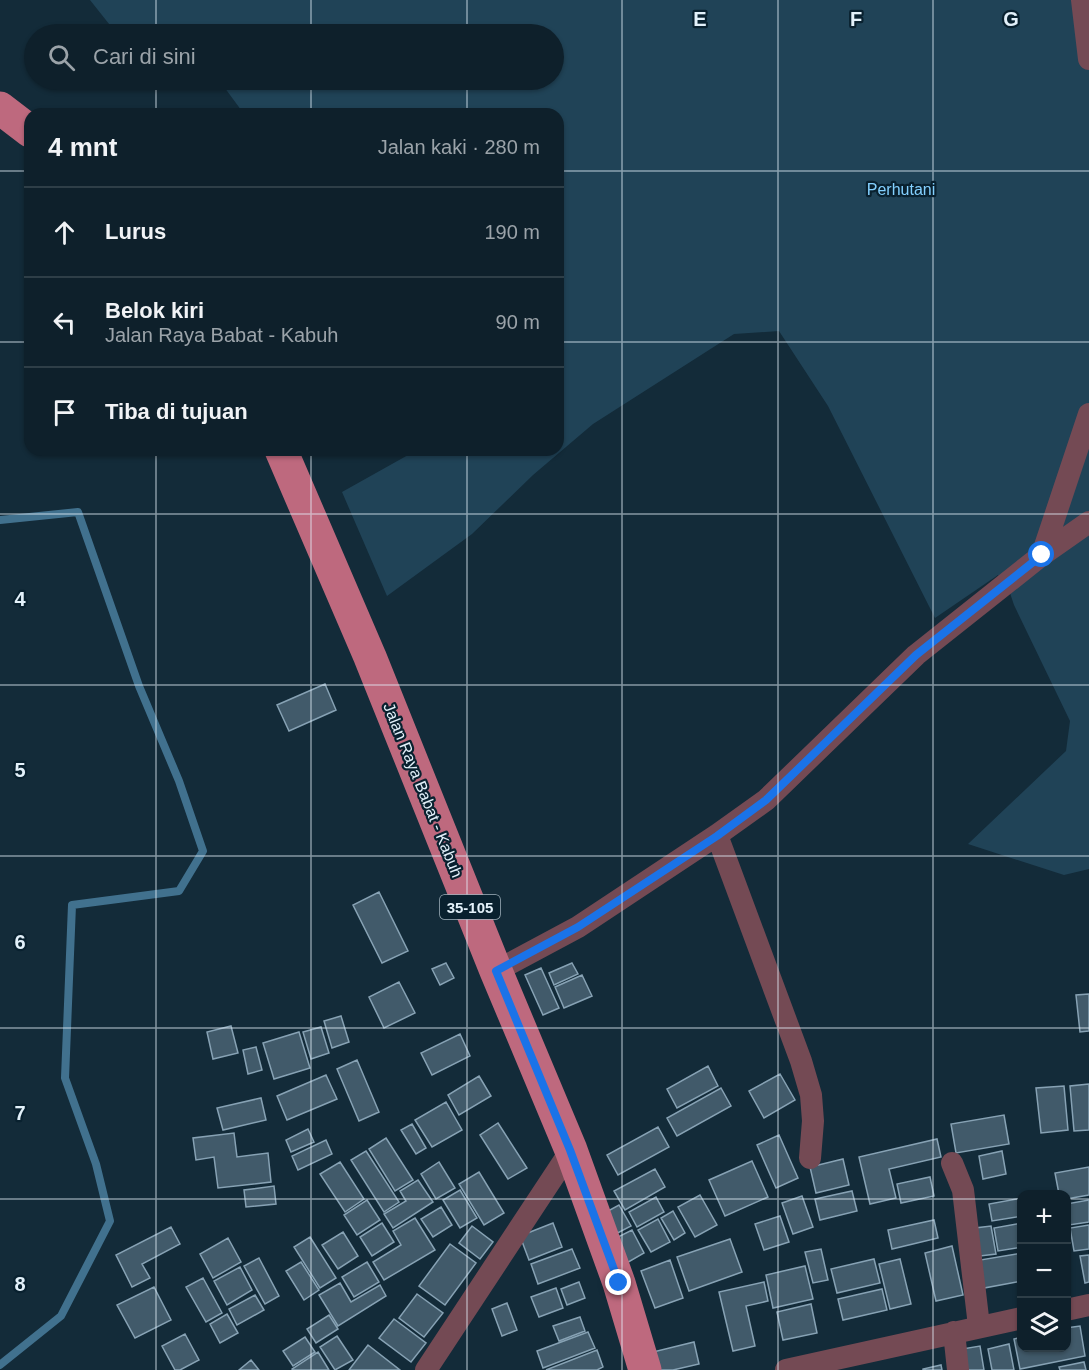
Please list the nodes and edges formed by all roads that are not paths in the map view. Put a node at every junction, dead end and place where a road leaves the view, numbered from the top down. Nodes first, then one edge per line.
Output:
1 (1082, 0) edge
2 (1089, 59) edge
3 (0, 108) edge
4 (24, 126) edge
5 (1089, 414) edge
6 (284, 456) edge
7 (1089, 522) edge
8 (1042, 555) junction
9 (717, 836) junction
10 (496, 971) junction
11 (570, 1150) junction
12 (810, 1158) dead end
13 (952, 1163) dead end
14 (1089, 1305) edge
15 (1071, 1309) edge
16 (1017, 1319) edge
17 (979, 1326) junction
18 (954, 1332) junction
19 (426, 1370) edge
20 (645, 1370) edge
21 (786, 1370) edge
22 (958, 1370) edge

1 - 2 street
3 - 4 main road
5 - 8 street
6 - 10 main road, Jalan Raya Babat - Kabuh / 35-105
7 - 8 street
8 - 9 street
9 - 10 street
9 - 12 street
10 - 11 main road, Jalan Raya Babat - Kabuh / 35-105
11 - 19 street
11 - 20 main road, Jalan Raya Babat - Kabuh / 35-105
13 - 17 street
14 - 15 street
16 - 17 street
17 - 18 street
18 - 21 street
18 - 22 street

